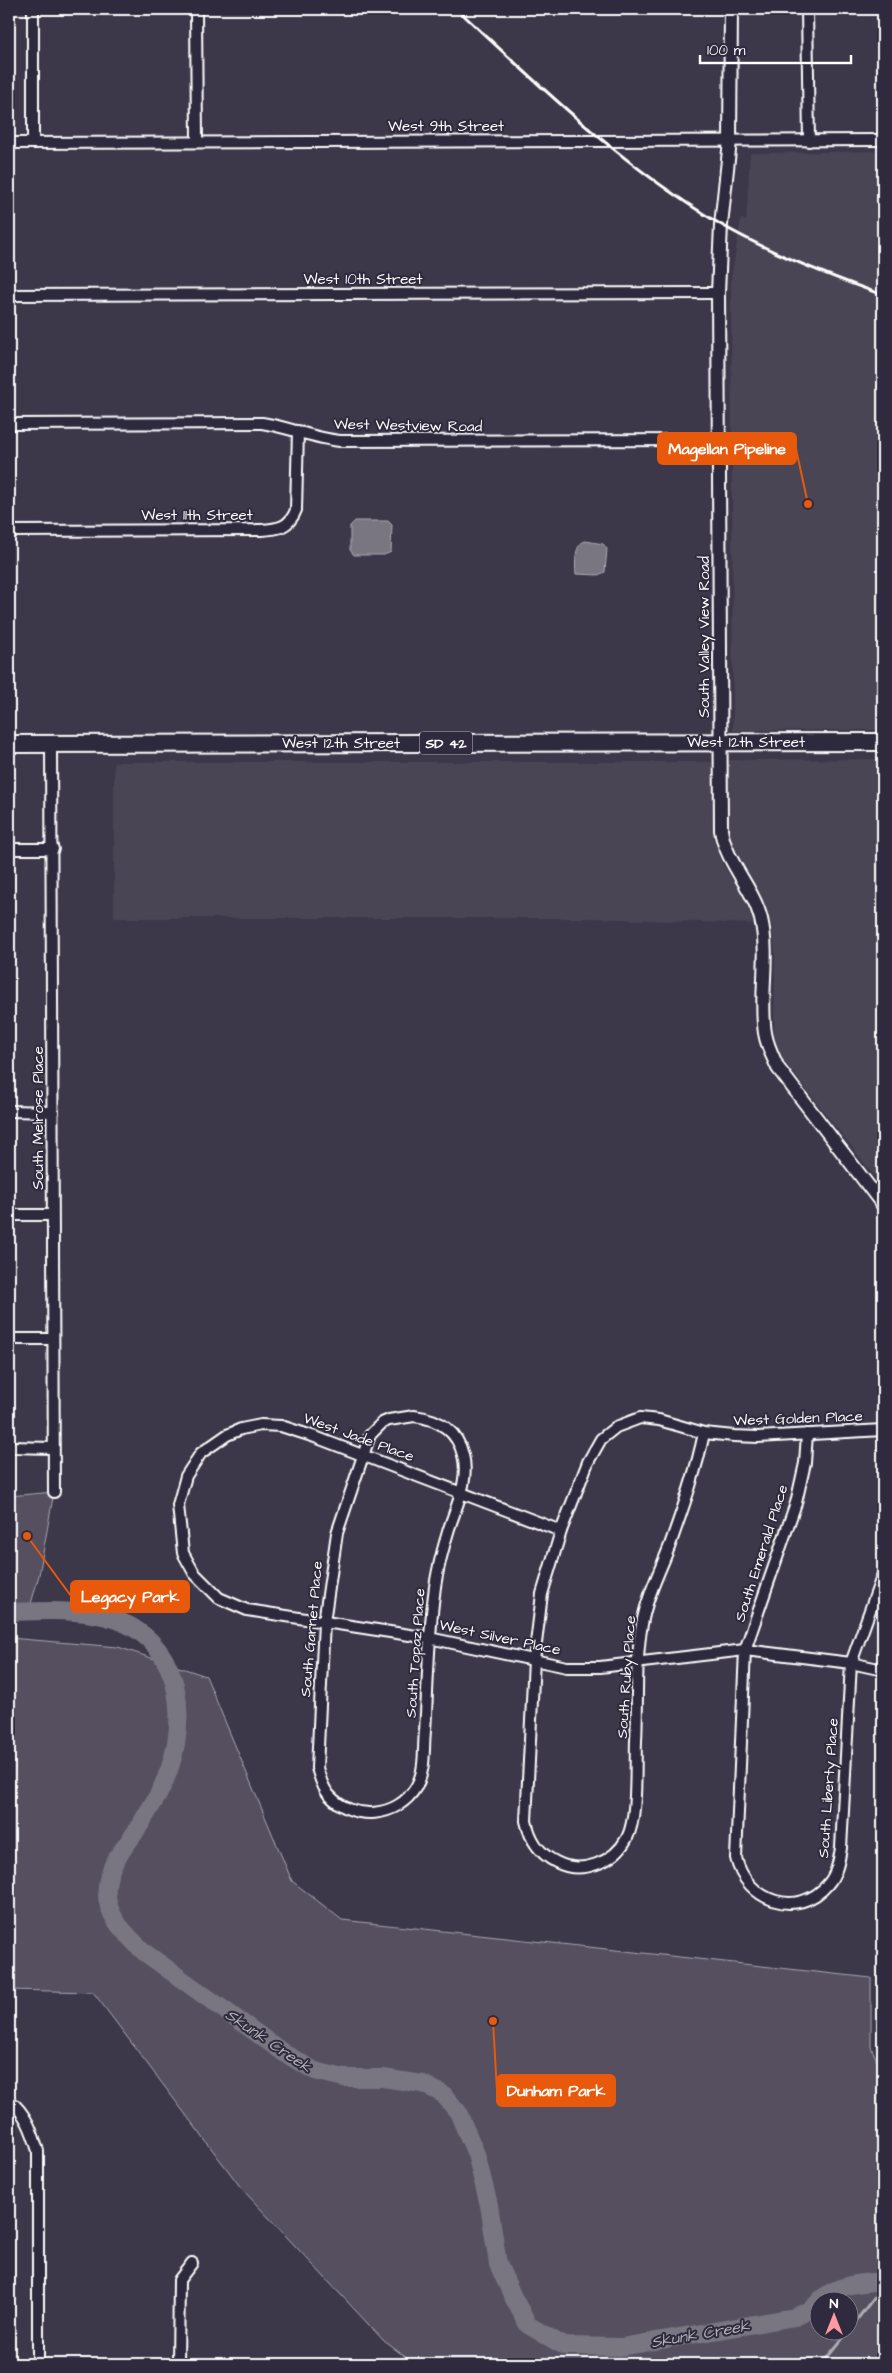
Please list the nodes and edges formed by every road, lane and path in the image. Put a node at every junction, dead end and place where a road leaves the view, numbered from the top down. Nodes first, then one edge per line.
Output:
1 (33, 9) edge
2 (196, 9) edge
3 (731, 9) edge
4 (807, 9) edge
5 (883, 140) edge
6 (730, 141) junction
7 (809, 141) junction
8 (197, 142) junction
9 (9, 143) edge
10 (33, 143) junction
11 (718, 293) junction
12 (9, 295) edge
13 (9, 424) edge
14 (298, 430) junction
15 (719, 440) junction
16 (9, 531) edge
17 (721, 742) junction
18 (883, 742) edge
19 (9, 744) edge
20 (51, 744) junction
21 (9, 849) edge
22 (52, 849) junction
23 (9, 1111) edge
24 (53, 1112) junction
25 (883, 1205) edge
26 (9, 1215) edge
27 (52, 1216) junction
28 (9, 1339) edge
29 (52, 1339) junction
30 (431, 1418) joint
31 (883, 1430) edge
32 (704, 1433) junction
33 (807, 1434) junction
34 (9, 1447) edge
35 (53, 1448) junction
36 (362, 1455) junction
37 (462, 1491) junction
38 (54, 1492) dead end
39 (178, 1505) joint
40 (561, 1531) junction
41 (883, 1574) edge
42 (324, 1622) junction
43 (429, 1638) junction
44 (745, 1650) junction
45 (534, 1660) junction
46 (639, 1662) junction
47 (851, 1663) junction
48 (883, 1670) edge
49 (366, 1814) joint
50 (9, 2100) edge
51 (192, 2263) dead end
52 (38, 2364) edge
53 (178, 2364) edge

1 - 10 street
2 - 8 street
3 - 6 street, South Valley View Road
4 - 7 street
5 - 7 street, West 9th Street
6 - 7 street, West 9th Street
6 - 8 street, West 9th Street
6 - 11 street, South Valley View Road
8 - 10 street, West 9th Street
9 - 10 street, West 9th Street
11 - 12 street, West 10th Street
11 - 15 street, South Valley View Road
13 - 14 street, West Westview Road
14 - 15 street, West Westview Road
14 - 16 street, West 11th Street
15 - 17 street, South Valley View Road
17 - 18 main road, West 12th Street / SD 42
17 - 20 main road, West 12th Street / SD 42
17 - 25 street, South Valley View Road
19 - 20 main road, West 12th Street / SD 42
20 - 22 street, South Melrose Place
21 - 22 street
22 - 24 street, South Melrose Place
23 - 24 street
24 - 27 street, South Melrose Place
26 - 27 street
27 - 29 street, South Melrose Place
28 - 29 street
29 - 35 street, South Melrose Place
30 - 36 street, South Garnet Place
30 - 37 street, South Topaz Place
31 - 33 street, West Golden Place
32 - 33 street, West Golden Place
32 - 40 street, West Golden Place
32 - 46 street, South Ruby Place
33 - 44 street, South Emerald Place
34 - 35 street
35 - 38 street, South Melrose Place
36 - 37 street, West Jade Place
36 - 39 street, West Jade Place
36 - 42 street, South Garnet Place
37 - 40 street, West Jade Place
37 - 43 street, South Topaz Place
39 - 42 street, West Silver Place
40 - 45 street
41 - 47 street, South Liberty Place
42 - 43 street, West Silver Place
42 - 49 street, South Garnet Place
43 - 45 street, West Silver Place
43 - 49 street, South Topaz Place
44 - 46 street, West Silver Place
44 - 47 street, West Silver Place
44 - 47 street, South Liberty Place
45 - 46 street, West Silver Place
45 - 46 street, South Ruby Place
47 - 48 street, West Silver Place
50 - 52 street
51 - 53 street

